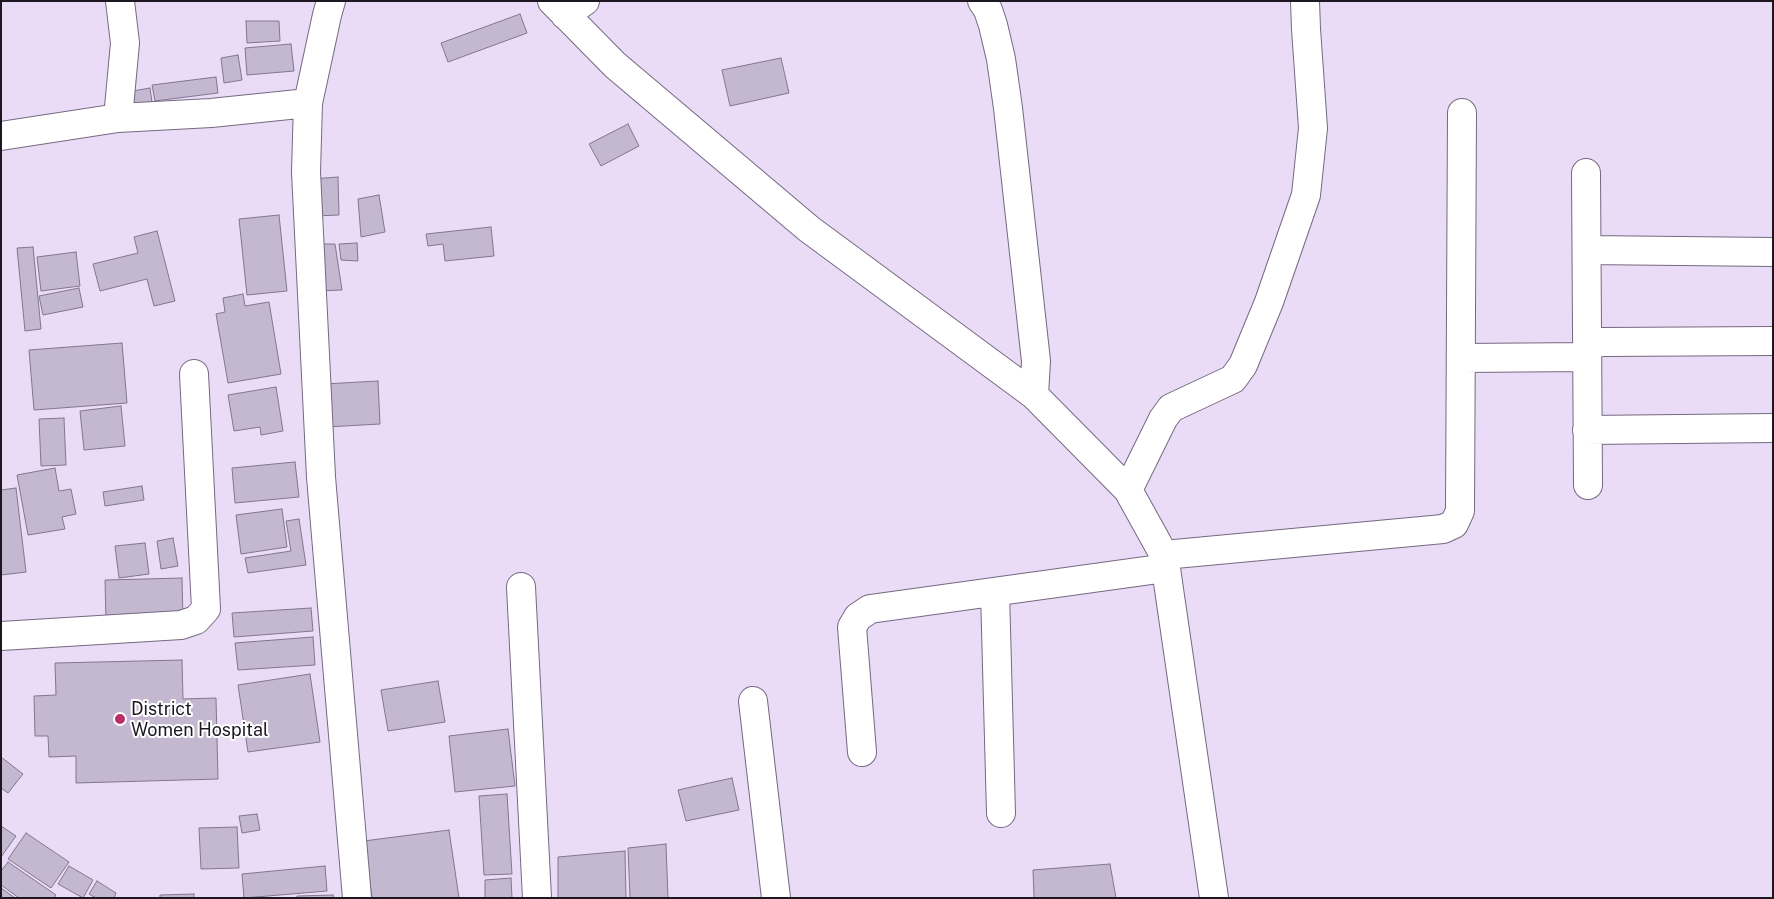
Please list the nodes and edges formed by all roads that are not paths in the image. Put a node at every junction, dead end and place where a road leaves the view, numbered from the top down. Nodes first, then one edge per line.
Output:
1 (120, 1) edge
2 (332, 1) edge
3 (982, 1) edge
4 (1305, 1) edge
5 (567, 6) edge
6 (308, 103) junction
7 (1462, 113) dead end
8 (118, 118) junction
9 (1, 136) edge
10 (1586, 173) dead end
11 (1587, 250) junction
12 (1773, 252) edge
13 (1773, 341) edge
14 (1587, 351) junction
15 (1461, 358) junction
16 (194, 374) dead end
17 (1034, 395) junction
18 (1773, 428) edge
19 (1587, 430) junction
20 (1588, 485) dead end
21 (1128, 490) junction
22 (1165, 562) junction
23 (522, 586) dead end
24 (995, 592) junction
25 (1, 636) edge
26 (754, 701) dead end
27 (862, 752) dead end
28 (1001, 813) dead end
29 (357, 898) edge
30 (537, 898) edge
31 (776, 898) edge
32 (1214, 898) edge

1 - 8 street
2 - 6 street
3 - 17 street
4 - 21 street
5 - 17 street
6 - 8 street
6 - 29 street
7 - 15 street
8 - 9 street
10 - 11 street
11 - 12 street
11 - 14 street
13 - 14 street
14 - 15 street
14 - 19 street
15 - 22 street
16 - 25 street
17 - 21 street
18 - 19 street
19 - 20 street
21 - 22 street
22 - 24 street
22 - 32 street
23 - 30 street
24 - 27 street
24 - 28 street
26 - 31 street

